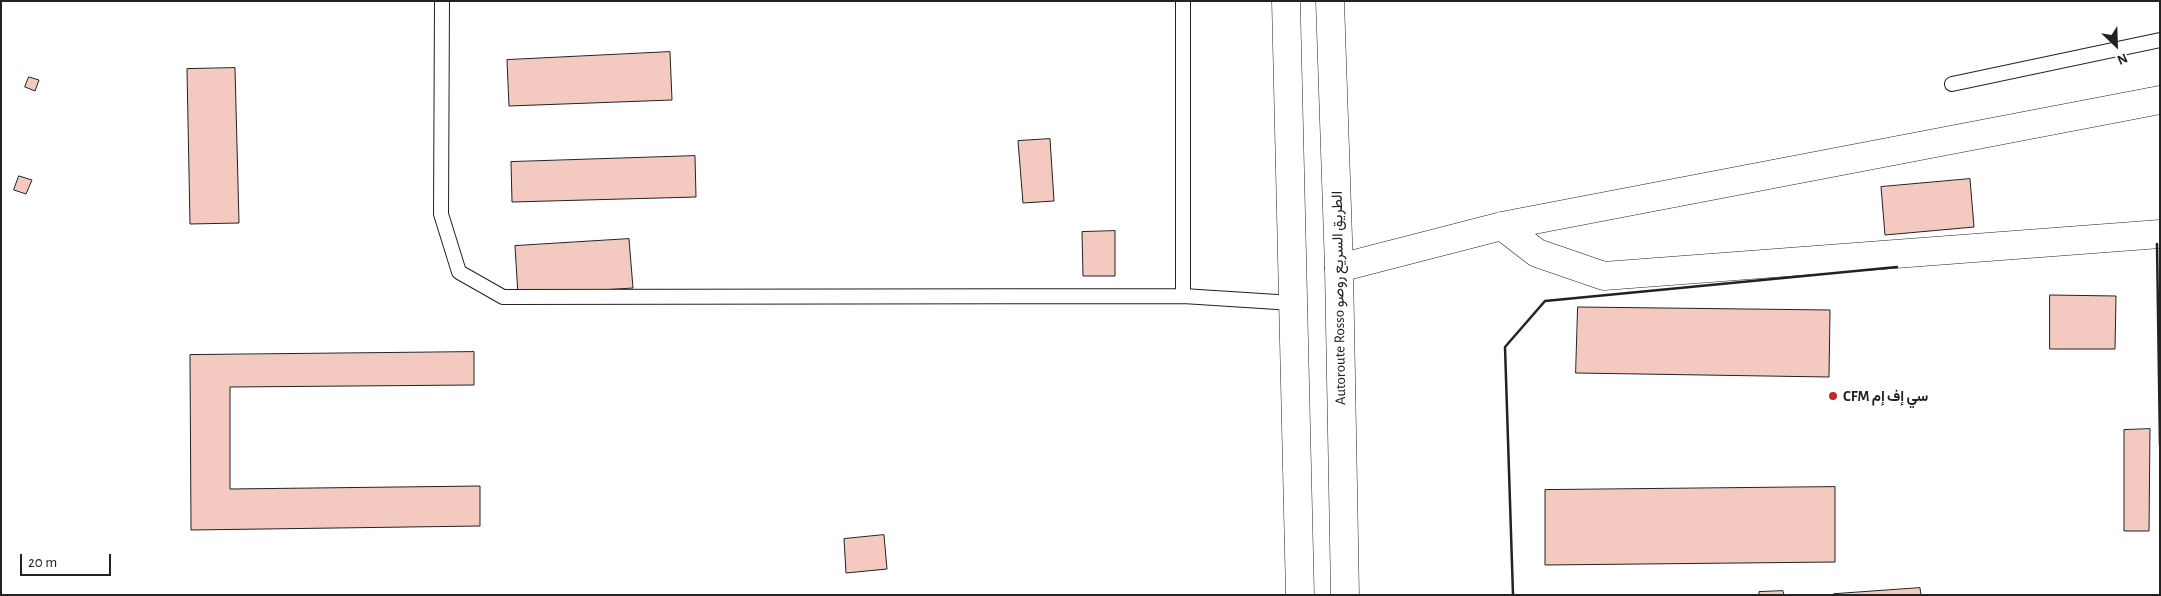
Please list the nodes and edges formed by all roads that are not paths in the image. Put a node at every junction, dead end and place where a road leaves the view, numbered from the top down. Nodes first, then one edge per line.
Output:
1 (442, 1) edge
2 (1183, 1) edge
3 (1286, 1) edge
4 (1330, 1) edge
5 (2160, 40) edge
6 (1952, 84) dead end
7 (2160, 100) edge
8 (1502, 226) junction
9 (2160, 234) edge
10 (1339, 268) junction
11 (1183, 296) junction
12 (1293, 302) junction
13 (1300, 595) edge
14 (1346, 595) edge

1 - 11 lane
2 - 11 lane
3 - 12 main road
4 - 10 main road, Autoroute Rosso الطريق السريع روصو
5 - 6 lane
7 - 8 main road
8 - 9 main road
8 - 10 main road
10 - 14 main road, Autoroute Rosso الطريق السريع روصو
11 - 12 lane
12 - 13 main road

